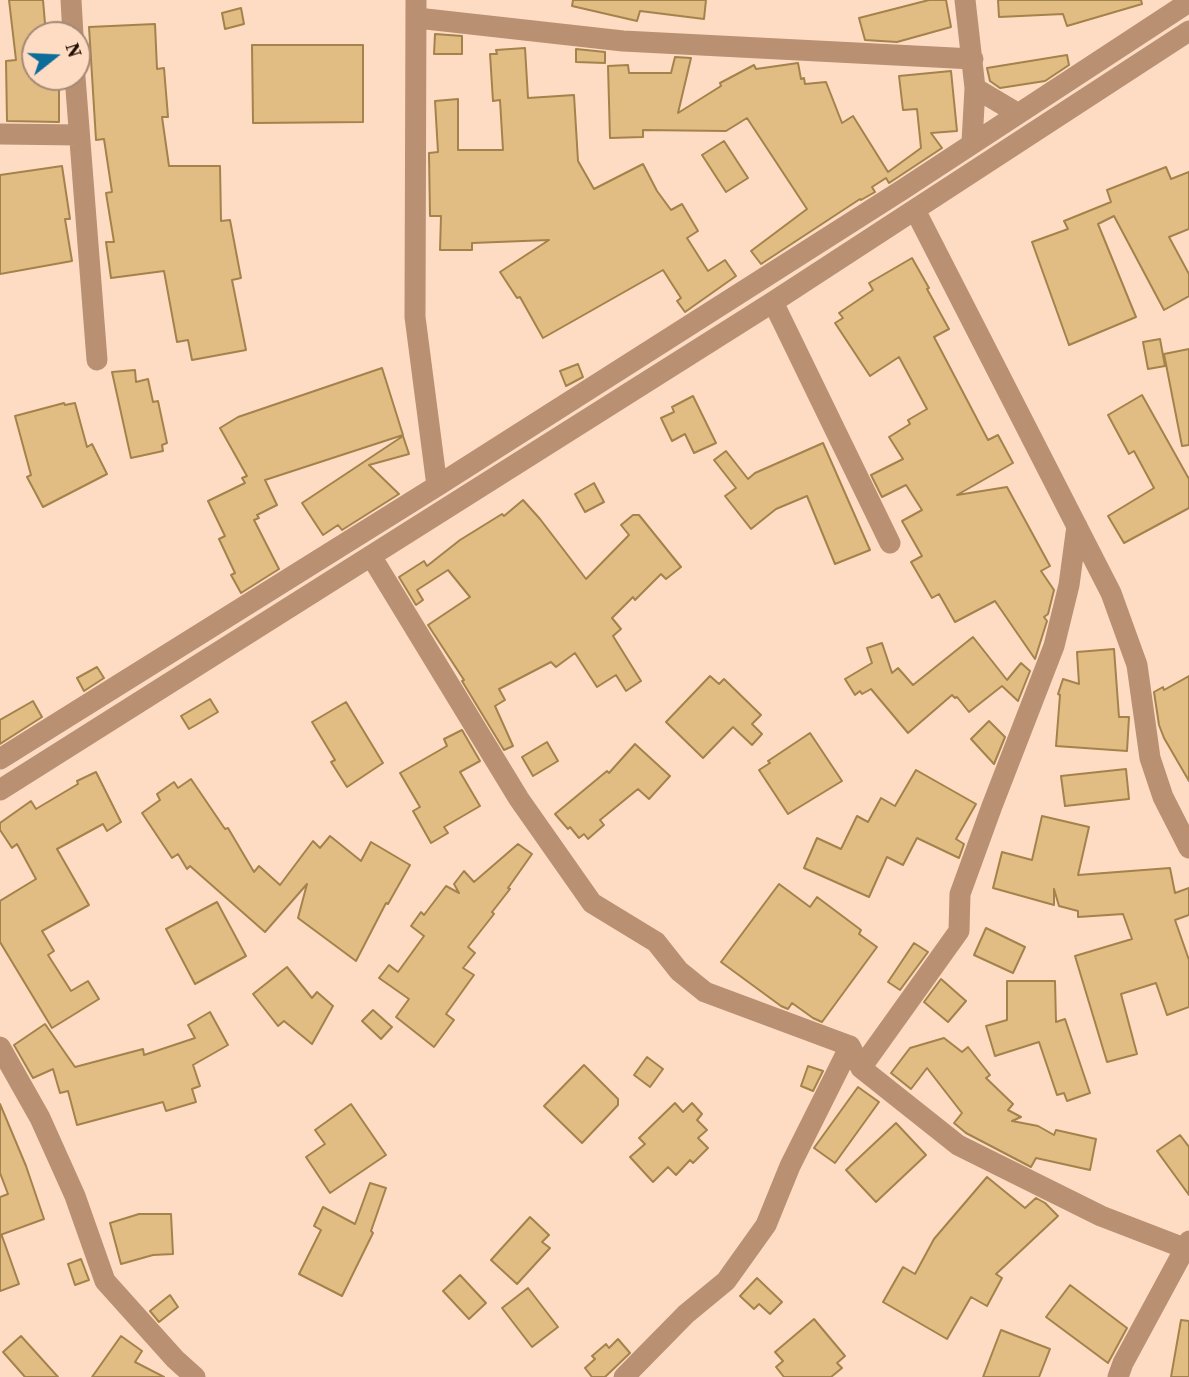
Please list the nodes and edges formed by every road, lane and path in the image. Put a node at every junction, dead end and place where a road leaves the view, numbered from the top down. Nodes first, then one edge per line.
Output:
1 (71, 0) edge
2 (965, 0) edge
3 (1189, 2) edge
4 (416, 9) edge
5 (72, 21) edge
6 (1189, 31) edge
7 (973, 59) junction
8 (975, 88) junction
9 (76, 91) edge
10 (1017, 113) junction
11 (0, 134) edge
12 (79, 135) junction
13 (972, 142) junction
14 (915, 210) junction
15 (773, 302) junction
16 (97, 360) dead end
17 (437, 486) junction
18 (1077, 526) junction
19 (890, 543) dead end
20 (371, 556) junction
21 (0, 759) edge
22 (0, 789) edge
23 (1189, 848) edge
24 (850, 1046) junction
25 (0, 1047) edge
26 (861, 1068) junction
27 (1187, 1244) edge
28 (1181, 1270) edge
29 (195, 1377) edge
30 (624, 1377) edge
31 (1118, 1377) edge

1 - 5 street
2 - 7 street
3 - 10 street
4 - 7 street
4 - 17 street
6 - 14 street
7 - 8 street
8 - 10 street
8 - 13 street
9 - 12 street
10 - 13 street
11 - 12 street
12 - 16 street
13 - 17 street
14 - 15 street
14 - 18 street
15 - 19 street
15 - 20 street
17 - 21 street
18 - 23 street
18 - 26 street
20 - 22 street
20 - 24 street
24 - 26 street
24 - 30 street
25 - 29 street
26 - 27 street
27 - 28 street
28 - 31 street

